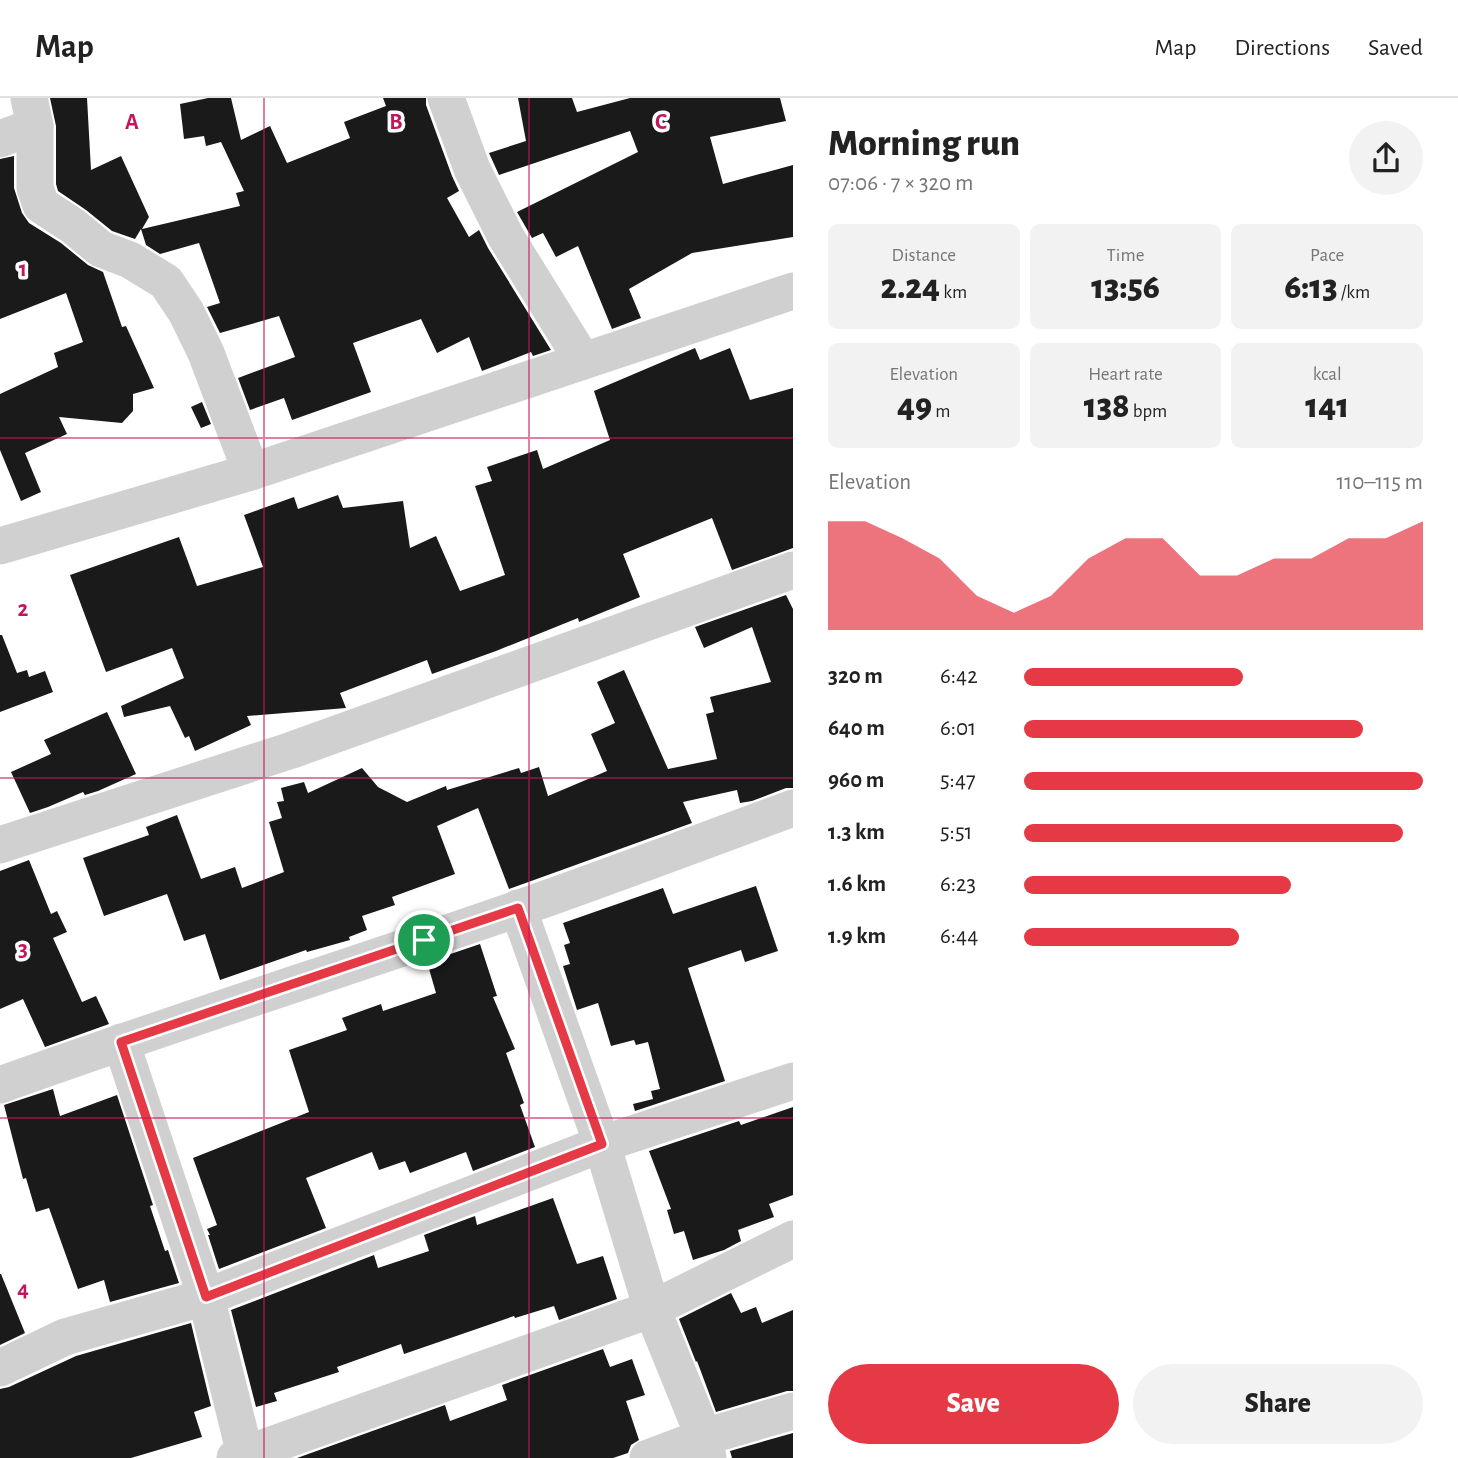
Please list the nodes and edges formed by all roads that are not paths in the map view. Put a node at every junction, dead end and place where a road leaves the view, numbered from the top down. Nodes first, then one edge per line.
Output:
1 (446, 98) edge
2 (32, 112) edge
3 (0, 139) edge
4 (793, 291) edge
5 (583, 361) junction
6 (251, 472) junction
7 (0, 546) edge
8 (793, 569) edge
9 (793, 808) edge
10 (0, 845) edge
11 (518, 908) junction
12 (121, 1042) junction
13 (793, 1081) edge
14 (0, 1086) edge
15 (602, 1144) junction
16 (791, 1246) edge
17 (206, 1297) junction
18 (652, 1309) junction
19 (0, 1368) edge
20 (793, 1411) edge
21 (706, 1447) edge
22 (240, 1456) edge
23 (648, 1458) edge

1 - 5 street
2 - 3 street
2 - 6 street
4 - 5 street
5 - 6 street
6 - 7 street
8 - 10 street
9 - 11 street
11 - 12 street
11 - 15 street
12 - 14 street
12 - 17 street
13 - 15 street
15 - 17 street
15 - 18 street
16 - 18 street
17 - 19 street
17 - 22 street
18 - 21 street
18 - 22 street
20 - 21 street
21 - 23 street

